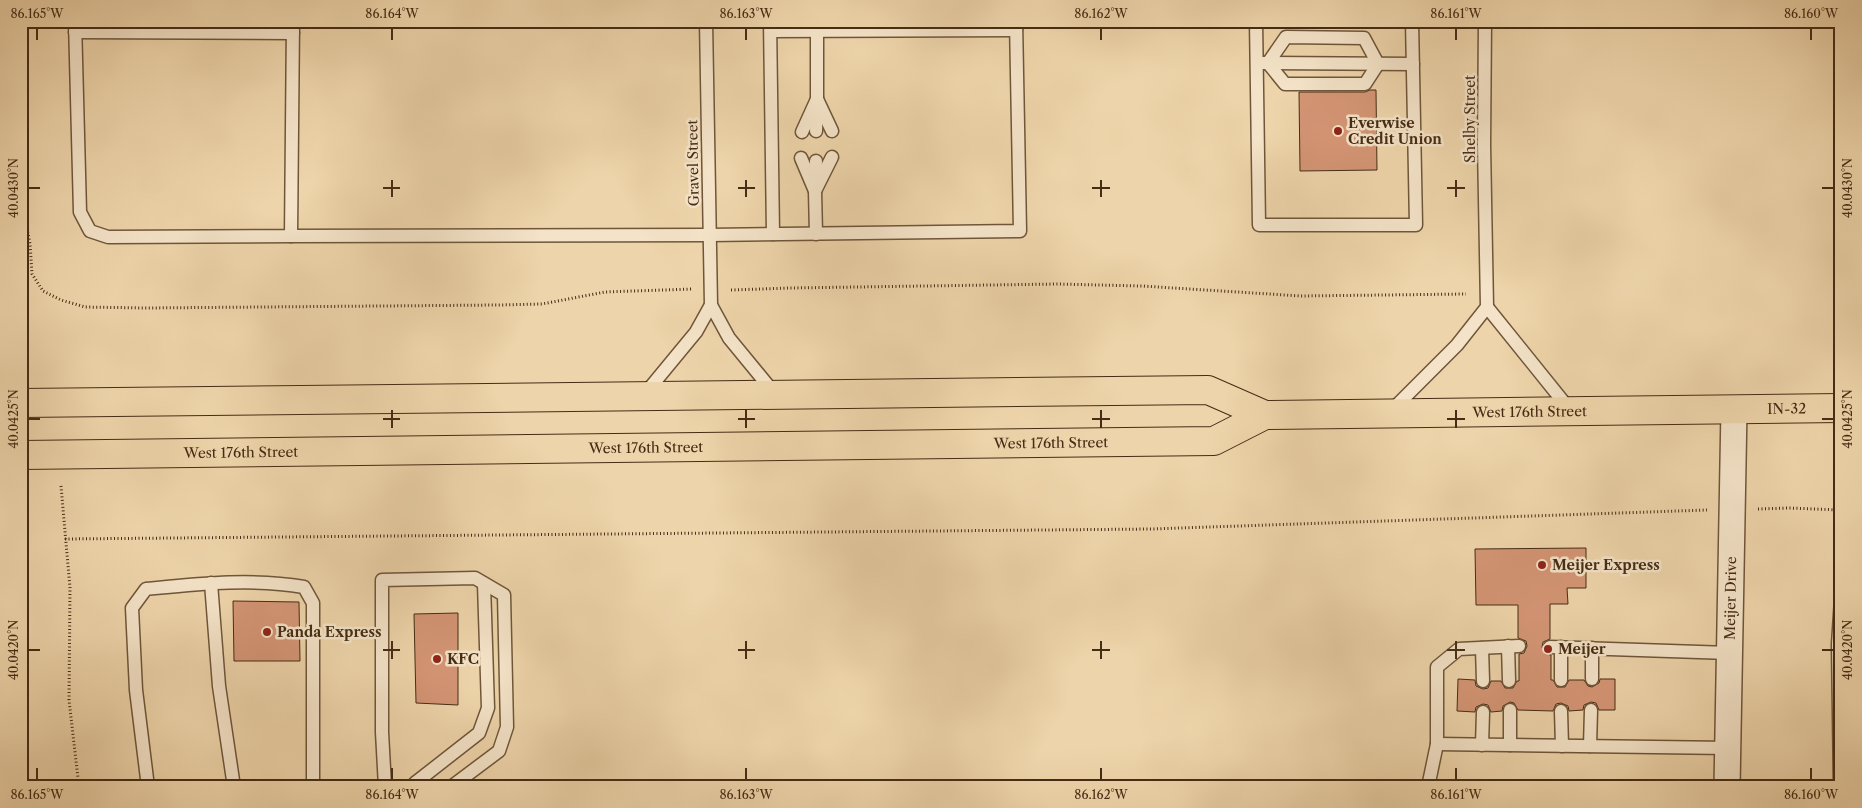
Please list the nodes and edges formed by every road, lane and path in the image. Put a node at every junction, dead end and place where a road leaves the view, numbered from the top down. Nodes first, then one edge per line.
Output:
1 (706, 21) edge
2 (1256, 21) edge
3 (1412, 21) edge
4 (1485, 21) edge
5 (770, 26) edge
6 (1016, 26) edge
7 (75, 27) edge
8 (293, 27) edge
9 (817, 31) junction
10 (1262, 63) junction
11 (1378, 64) junction
12 (1414, 64) junction
13 (817, 99) junction
14 (816, 130) dead end
15 (832, 131) dead end
16 (802, 132) dead end
17 (832, 157) dead end
18 (801, 158) dead end
19 (816, 161) dead end
20 (815, 191) junction
21 (21, 194) edge
22 (773, 234) junction
23 (816, 234) junction
24 (710, 235) junction
25 (291, 236) junction
26 (710, 288) junction
27 (1487, 300) junction
28 (711, 305) junction
29 (775, 394) junction
30 (644, 396) junction
31 (21, 403) edge
32 (1841, 408) edge
33 (1734, 409) junction
34 (1571, 411) junction
35 (1389, 414) junction
36 (1265, 415) junction
37 (21, 455) edge
38 (61, 486) dead end
39 (1733, 510) junction
40 (1841, 510) edge
41 (65, 539) junction
42 (211, 583) junction
43 (484, 584) junction
44 (1841, 599) edge
45 (1482, 648) junction
46 (1592, 648) junction
47 (1729, 653) junction
48 (1561, 680) dead end
49 (1592, 680) dead end
50 (1483, 681) dead end
51 (1509, 681) dead end
52 (1510, 710) dead end
53 (1591, 710) dead end
54 (1561, 711) dead end
55 (1483, 712) dead end
56 (1840, 733) edge
57 (1437, 744) junction
58 (1482, 745) junction
59 (1510, 745) junction
60 (1562, 746) junction
61 (1590, 746) junction
62 (1728, 748) junction
63 (79, 787) edge
64 (148, 787) edge
65 (234, 787) edge
66 (313, 787) edge
67 (386, 787) edge
68 (414, 787) edge
69 (451, 787) edge
70 (1428, 787) edge
71 (1727, 787) edge
72 (1840, 787) edge

1 - 24 lane, Gravel Street
2 - 10 lane
3 - 12 lane
4 - 27 lane, Shelby Street
5 - 9 lane
5 - 22 lane
6 - 9 lane
6 - 23 lane
7 - 8 lane
7 - 25 lane
8 - 25 lane
9 - 13 lane
10 - 11 lane
10 - 11 lane
10 - 11 lane
10 - 12 lane
11 - 12 lane
13 - 14 lane
13 - 15 lane
13 - 16 lane
17 - 20 lane
18 - 20 lane
19 - 20 lane
20 - 23 lane
21 - 26 path
22 - 23 lane
22 - 24 lane
24 - 25 lane
24 - 26 lane, Gravel Street
26 - 27 path
26 - 28 lane, Gravel Street
27 - 34 lane
27 - 35 lane
28 - 29 lane, Gravel Street
28 - 30 lane
29 - 30 main road, West 176th Street
29 - 36 main road, West 176th Street
30 - 31 main road, West 176th Street
32 - 33 main road, IN-32
33 - 34 main road, West 176th Street
33 - 39 street, Meijer Drive
34 - 35 main road, West 176th Street
35 - 36 main road, West 176th Street
36 - 37 main road, West 176th Street
38 - 41 path
39 - 40 path
39 - 41 path
39 - 47 street, Meijer Drive
41 - 63 path
42 - 64 lane
42 - 65 lane
42 - 66 lane
43 - 67 lane
43 - 68 lane
43 - 69 lane
44 - 56 lane
45 - 50 lane
45 - 51 lane
45 - 57 lane
46 - 47 lane
46 - 48 lane
46 - 49 lane
47 - 62 street, Meijer Drive
52 - 59 lane
53 - 61 lane
54 - 60 lane
55 - 58 lane
56 - 72 lane
57 - 58 lane
57 - 70 lane
58 - 59 lane
59 - 60 lane
60 - 61 lane
61 - 62 lane
62 - 71 street, Meijer Drive

